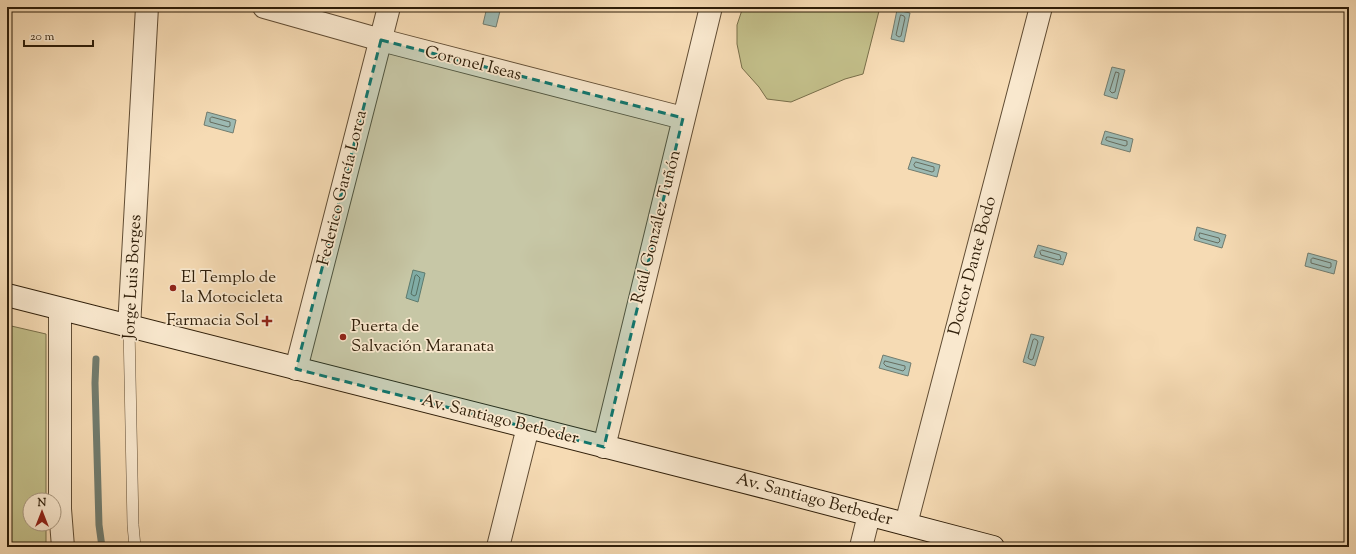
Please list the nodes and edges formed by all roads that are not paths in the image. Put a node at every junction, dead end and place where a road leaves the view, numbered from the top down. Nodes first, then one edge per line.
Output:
1 (147, 7) edge
2 (264, 7) edge
3 (389, 7) edge
4 (711, 7) edge
5 (1041, 7) edge
6 (381, 40) junction
7 (683, 118) junction
8 (7, 295) edge
9 (60, 309) junction
10 (130, 327) junction
11 (296, 369) junction
12 (528, 427) junction
13 (604, 447) junction
14 (869, 515) junction
15 (906, 524) junction
16 (63, 547) edge
17 (135, 547) edge
18 (498, 547) edge
19 (861, 547) edge
20 (993, 547) edge

1 - 10 street, Jorge Luis Borges
2 - 6 street, Coronel Iseas
3 - 6 street, Federico García Lorca
4 - 7 street, Raúl González Tuñón
5 - 15 street, Doctor Dante Bodo
6 - 7 street, Coronel Iseas
6 - 11 street, Federico García Lorca
7 - 13 street, Raúl González Tuñón
8 - 9 street, Av. Santiago Betbeder
9 - 10 street, Av. Santiago Betbeder
9 - 16 street
10 - 11 street, Av. Santiago Betbeder
10 - 17 lane, Jorge Luis Borges
11 - 12 street, Av. Santiago Betbeder
12 - 13 street, Av. Santiago Betbeder
12 - 18 street
13 - 14 street, Av. Santiago Betbeder
14 - 15 street, Av. Santiago Betbeder
14 - 19 street
15 - 20 street, Av. Santiago Betbeder

